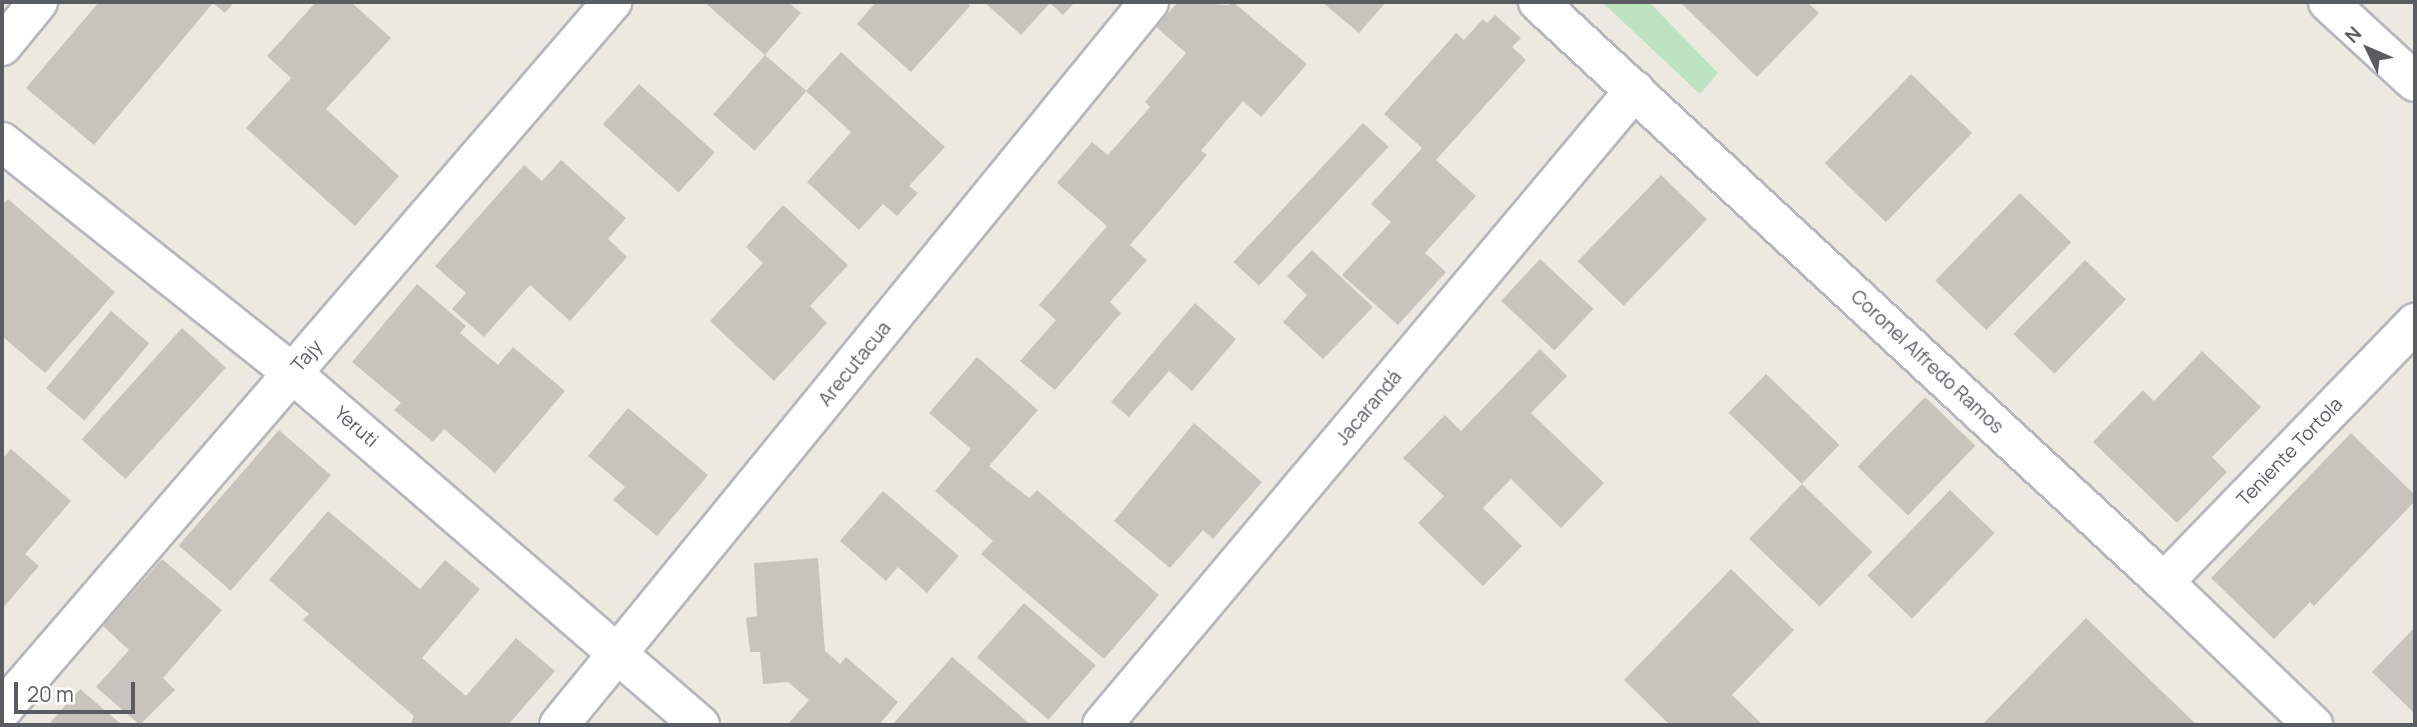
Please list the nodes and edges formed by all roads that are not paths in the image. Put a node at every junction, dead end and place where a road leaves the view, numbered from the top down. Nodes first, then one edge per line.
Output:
1 (38, 2) edge
2 (612, 2) edge
3 (1149, 2) edge
4 (1538, 2) edge
5 (2328, 2) edge
6 (2, 46) edge
7 (2415, 82) edge
8 (1635, 90) junction
9 (2, 142) edge
10 (2415, 323) edge
11 (292, 373) junction
12 (2164, 582) junction
13 (619, 654) junction
14 (2, 710) edge
15 (559, 725) edge
16 (700, 725) edge
17 (1102, 725) edge
18 (2314, 725) edge

1 - 6 street
2 - 11 street, Tajy
3 - 13 street, Arecutacua
4 - 8 street, Coronel Alfredo Ramos
5 - 7 street
8 - 12 street, Coronel Alfredo Ramos
8 - 17 street, Jacarandá
9 - 11 street, Yeruti
10 - 12 street, Teniente Tortola
11 - 13 street, Yeruti
11 - 14 street, Tajy
12 - 18 street, Coronel Alfredo Ramos
13 - 15 street, Arecutacua
13 - 16 street, Yeruti

